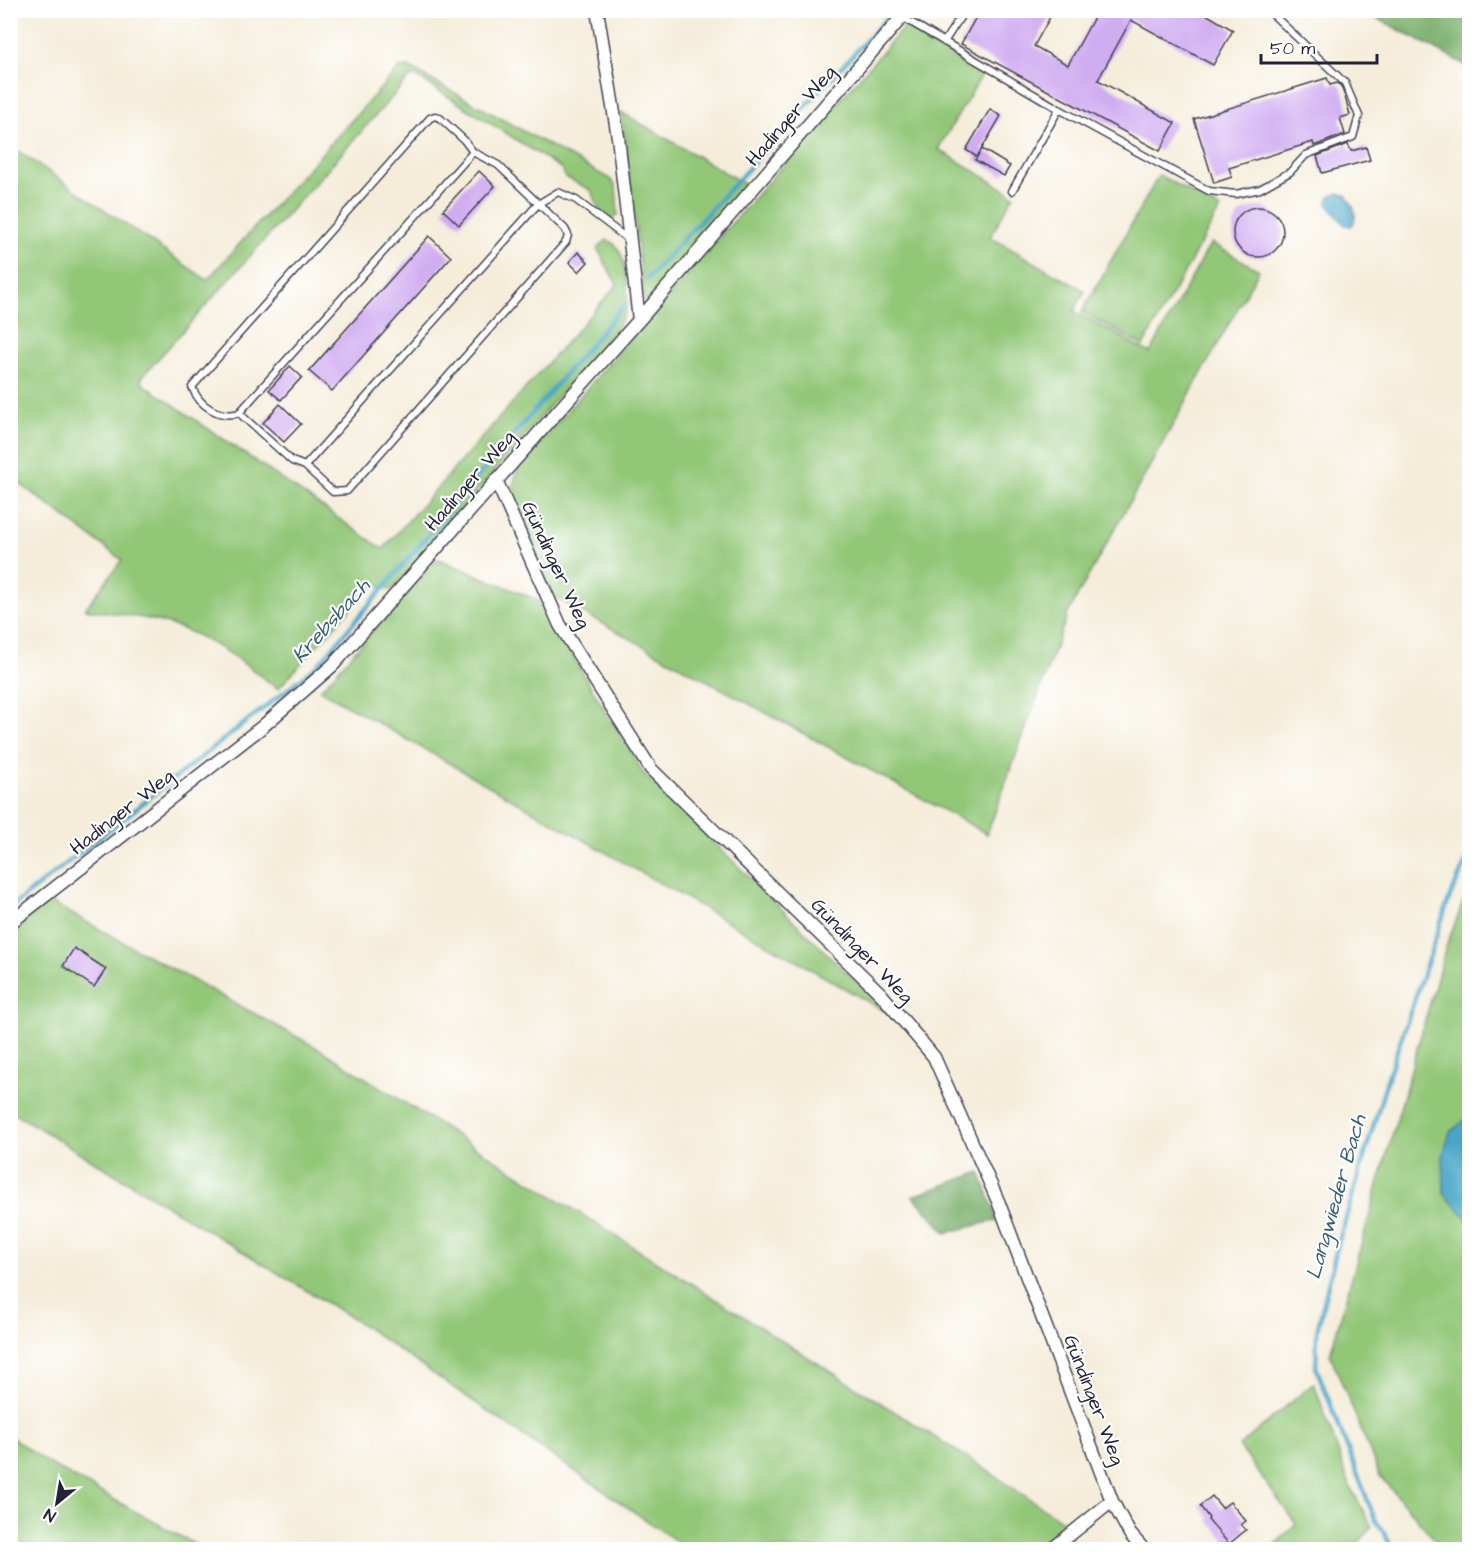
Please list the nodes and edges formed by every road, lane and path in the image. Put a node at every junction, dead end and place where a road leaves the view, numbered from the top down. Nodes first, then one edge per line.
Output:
1 (597, 10) edge
2 (965, 10) edge
3 (1268, 10) edge
4 (905, 14) edge
5 (944, 42) junction
6 (1059, 109) junction
7 (473, 152) junction
8 (1012, 191) dead end
9 (538, 204) junction
10 (630, 240) junction
11 (639, 320) junction
12 (239, 413) junction
13 (305, 466) junction
14 (496, 480) junction
15 (10, 923) edge
16 (1112, 1502) junction
17 (1051, 1550) edge
18 (1144, 1550) edge

1 - 10 street
2 - 5 lane
3 - 6 lane
4 - 5 lane
4 - 11 street, Hadinger Weg
5 - 6 lane
6 - 8 lane
7 - 9 lane
7 - 12 lane
7 - 12 lane
9 - 10 lane
9 - 13 lane
9 - 13 lane
10 - 11 street
11 - 14 street, Hadinger Weg
12 - 13 lane
14 - 15 street, Hadinger Weg
14 - 16 street, Gündinger Weg
16 - 17 street
16 - 18 street, Gündinger Weg

